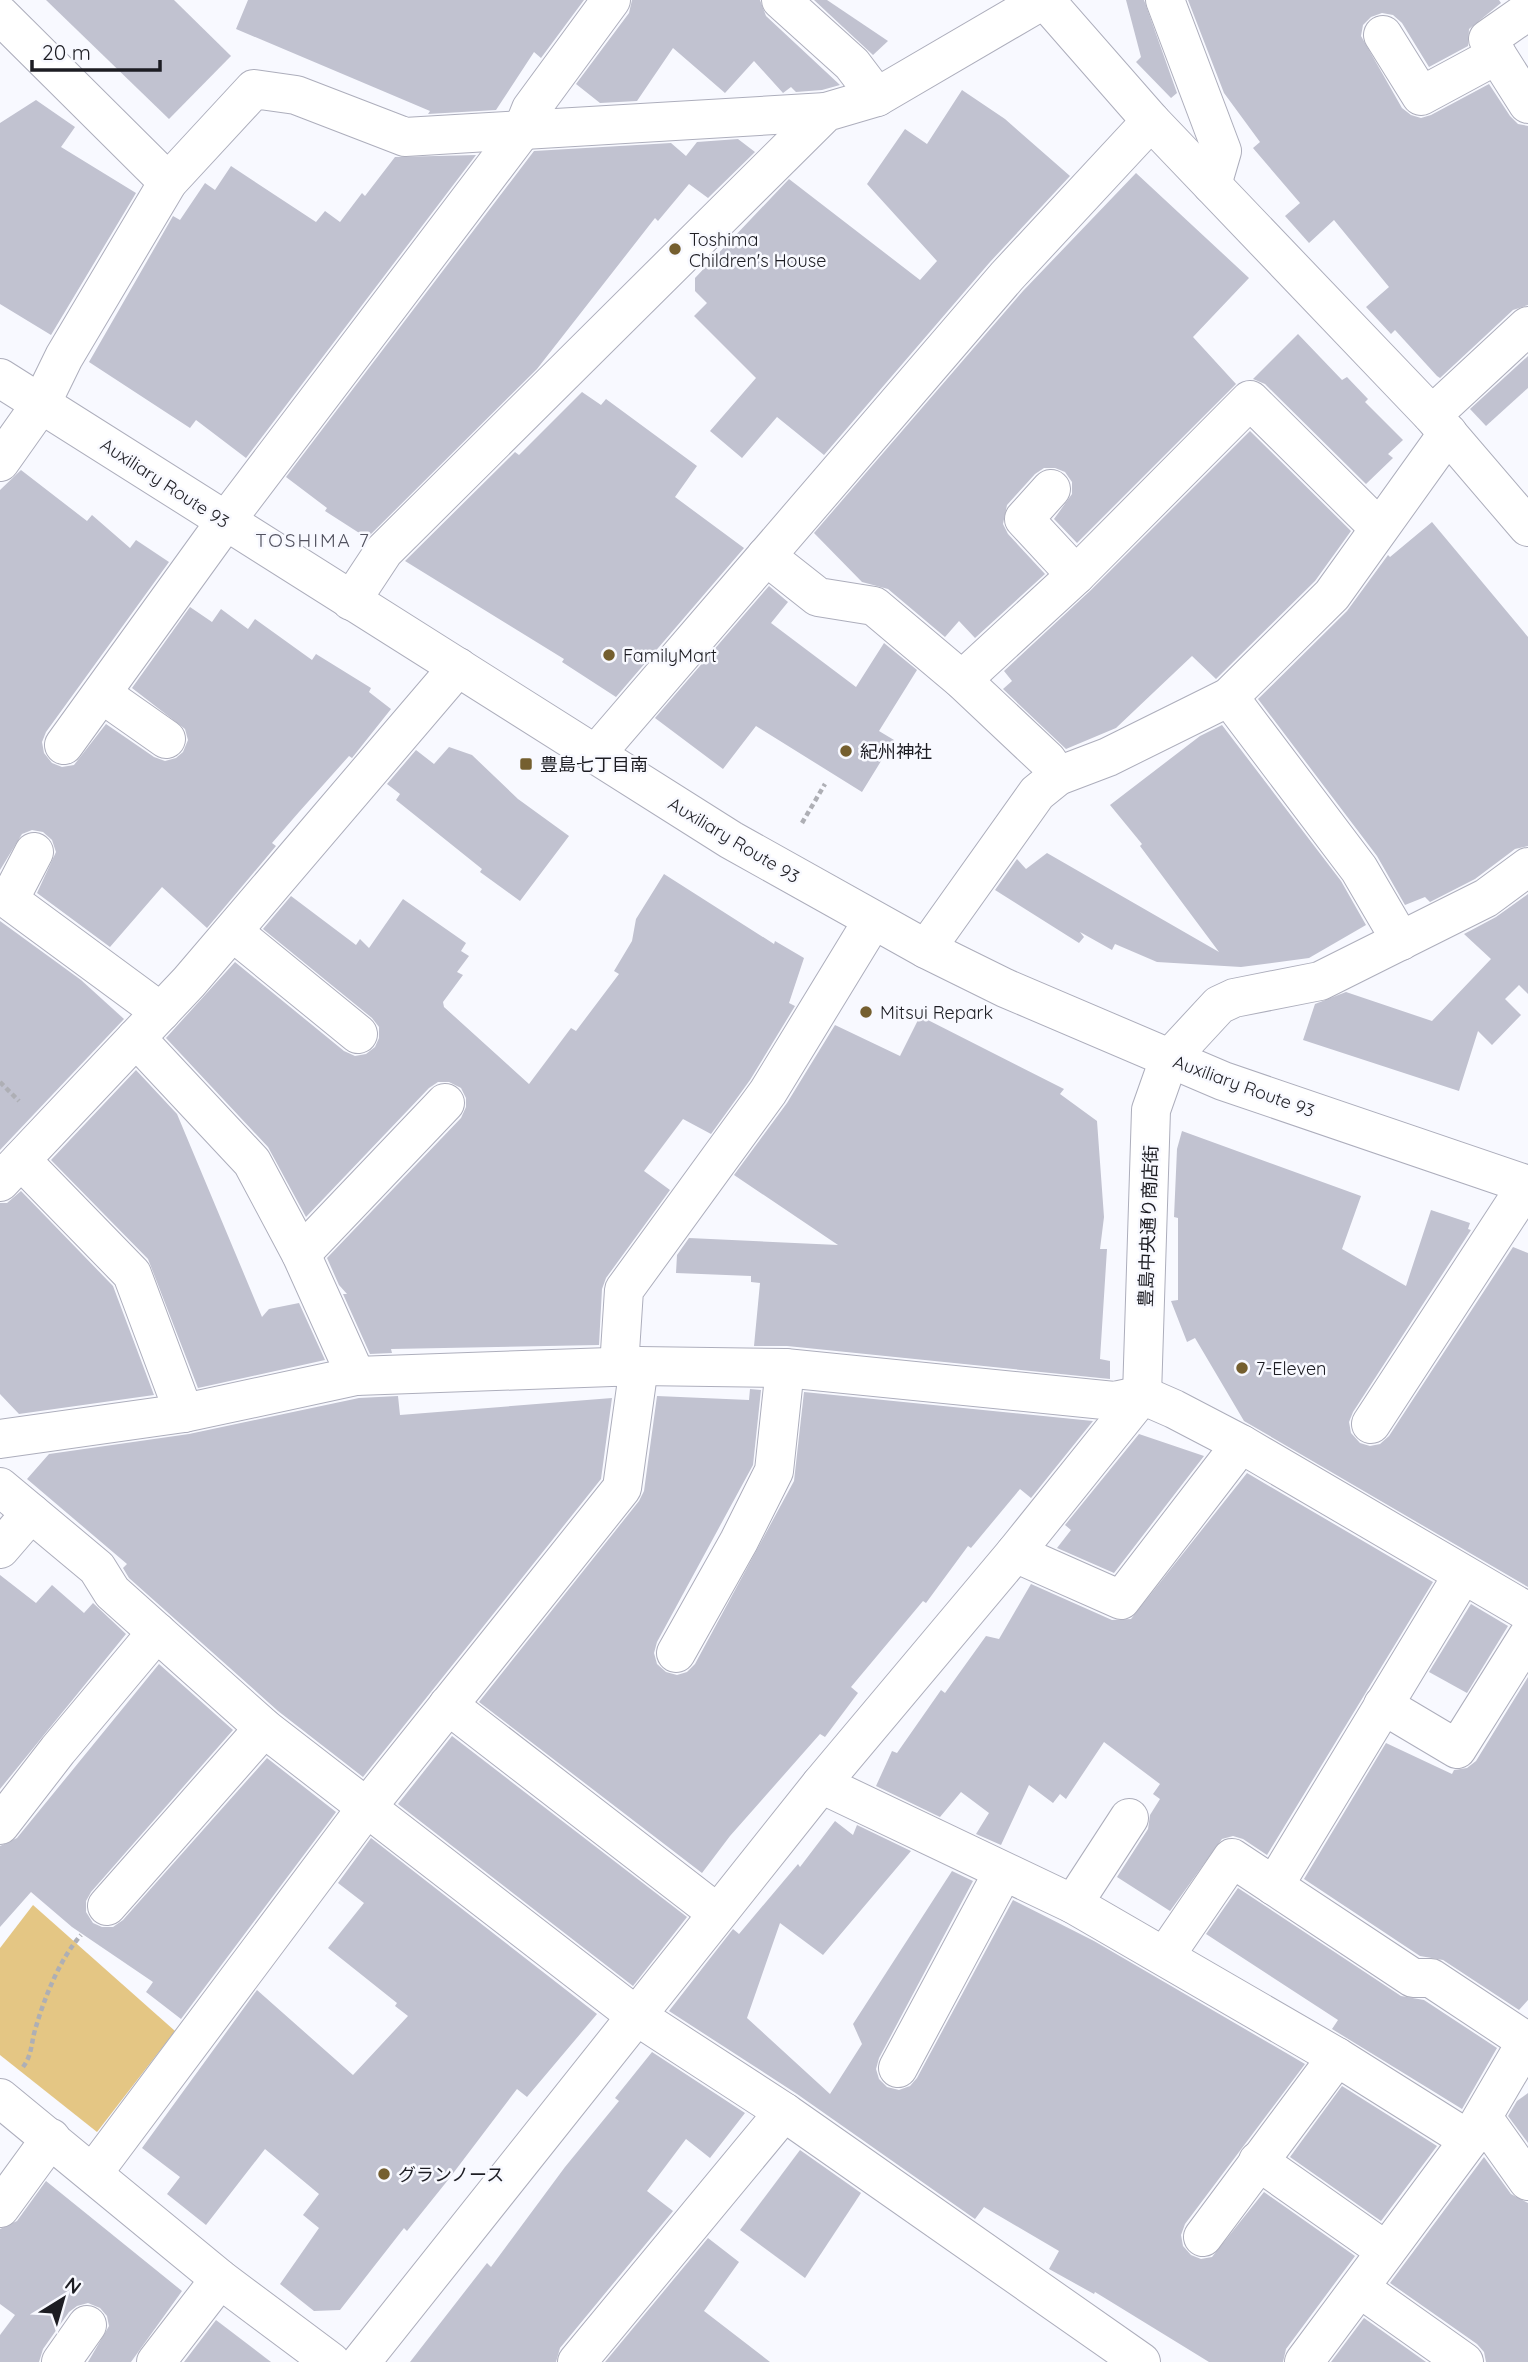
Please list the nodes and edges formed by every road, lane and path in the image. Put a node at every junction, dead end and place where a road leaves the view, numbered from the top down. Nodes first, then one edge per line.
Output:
1 (611, 0) edge
2 (781, 0) edge
3 (1044, 0) edge
4 (1164, 0) edge
5 (1528, 11) edge
6 (0, 15) edge
7 (1383, 35) dead end
8 (1497, 55) junction
9 (877, 97) junction
10 (1528, 104) edge
11 (826, 111) junction
12 (1151, 121) junction
13 (523, 129) junction
14 (167, 181) junction
15 (1212, 185) junction
16 (1528, 326) edge
17 (0, 378) edge
18 (41, 404) junction
19 (1440, 424) junction
20 (0, 462) edge
21 (1051, 489) dead end
22 (225, 522) junction
23 (1526, 522) edge
24 (1378, 527) junction
25 (766, 556) junction
26 (1076, 575) junction
27 (351, 601) junction
28 (458, 667) junction
29 (962, 680) junction
30 (102, 694) junction
31 (1229, 697) junction
32 (166, 739) dead end
33 (64, 745) dead end
34 (595, 755) junction
35 (1058, 776) junction
36 (825, 784) dead end
37 (802, 823) dead end
38 (33, 852) dead end
39 (1528, 867) edge
40 (873, 920) junction
41 (233, 932) junction
42 (1401, 941) junction
43 (926, 949) junction
44 (149, 1025) junction
45 (358, 1034) dead end
46 (1169, 1059) junction
47 (445, 1103) dead end
48 (10, 1171) edge
49 (1528, 1185) edge
50 (300, 1254) junction
51 (629, 1367) junction
52 (785, 1368) junction
53 (356, 1376) junction
54 (1142, 1395) junction
55 (184, 1413) junction
56 (1371, 1424) dead end
57 (0, 1439) edge
58 (1241, 1444) junction
59 (0, 1487) edge
60 (31, 1513) junction
61 (0, 1549) edge
62 (1015, 1553) junction
63 (1462, 1576) junction
64 (1528, 1612) edge
65 (157, 1632) junction
66 (1528, 1636) edge
67 (676, 1653) dead end
68 (448, 1705) junction
69 (1383, 1705) junction
70 (264, 1728) junction
71 (821, 1784) junction
72 (367, 1807) junction
73 (1129, 1818) dead end
74 (0, 1825) edge
75 (1003, 1872) junction
76 (1274, 1886) junction
77 (1073, 1904) junction
78 (107, 1906) joint
79 (717, 1913) junction
80 (1165, 1956) junction
81 (635, 2015) junction
82 (1527, 2040) edge
83 (1337, 2057) junction
84 (898, 2068) dead end
85 (9, 2085) edge
86 (784, 2112) junction
87 (1477, 2130) junction
88 (51, 2138) junction
89 (1258, 2161) junction
90 (93, 2173) junction
91 (1528, 2181) edge
92 (0, 2208) edge
93 (1202, 2237) dead end
94 (1386, 2251) junction
95 (220, 2279) junction
96 (1361, 2289) junction
97 (87, 2325) dead end
98 (61, 2362) edge
99 (156, 2362) edge
100 (331, 2362) edge
101 (361, 2362) edge
102 (577, 2362) edge
103 (1141, 2362) edge
104 (1304, 2362) edge
105 (1464, 2362) edge

1 - 13 street
2 - 9 street
3 - 9 street
3 - 12 street
4 - 15 street
5 - 8 street
6 - 14 street
7 - 8 street
8 - 10 street
9 - 11 street
11 - 13 street
11 - 27 street
12 - 15 street
12 - 25 street
13 - 14 street
13 - 22 street
14 - 18 street
15 - 19 street
16 - 19 street
17 - 18 street, Auxiliary Route 93
18 - 20 street
18 - 22 street, Auxiliary Route 93
19 - 23 street
19 - 24 street
21 - 26 street
22 - 27 street, Auxiliary Route 93
22 - 30 street
24 - 26 street
24 - 31 street
25 - 29 street
25 - 34 street
26 - 29 street
27 - 28 street, Auxiliary Route 93
28 - 34 street, Auxiliary Route 93
28 - 41 street
29 - 35 street
30 - 32 street
30 - 33 street
31 - 35 street
31 - 42 street
34 - 40 street, Auxiliary Route 93
35 - 43 street
36 - 37 path
38 - 44 street
39 - 42 street
40 - 43 street, Auxiliary Route 93
40 - 51 street
41 - 44 street
41 - 45 street
42 - 46 street
43 - 46 street, Auxiliary Route 93
44 - 48 street
44 - 50 street
46 - 49 street, Auxiliary Route 93
46 - 54 street, 豊島中央通り商店街
47 - 50 street
48 - 55 street
49 - 56 street
50 - 53 street
51 - 52 street
51 - 53 street
51 - 68 street
52 - 54 street
52 - 67 street
53 - 55 street
54 - 58 street
54 - 62 street
55 - 57 street
58 - 62 street
58 - 63 street
59 - 60 street
60 - 61 street
60 - 65 street
62 - 71 street
63 - 64 street
63 - 69 street
65 - 70 street
65 - 74 street
66 - 69 street
68 - 72 street
68 - 79 street
69 - 76 street
70 - 72 street
70 - 78 street
71 - 75 street
71 - 79 street
72 - 81 street
72 - 90 street
73 - 77 street
75 - 77 street
75 - 84 street
76 - 80 street
76 - 82 street
77 - 80 street
78 - 85 path
79 - 81 street
80 - 83 street
81 - 86 street
81 - 101 street
82 - 87 street
83 - 87 street
83 - 89 street
85 - 88 street
86 - 102 street
86 - 103 street
87 - 91 street
87 - 94 street
88 - 90 street
88 - 92 street
89 - 93 street
89 - 94 street
90 - 95 street
94 - 96 street
95 - 99 street
95 - 100 street
96 - 104 street
96 - 105 street
97 - 98 street

